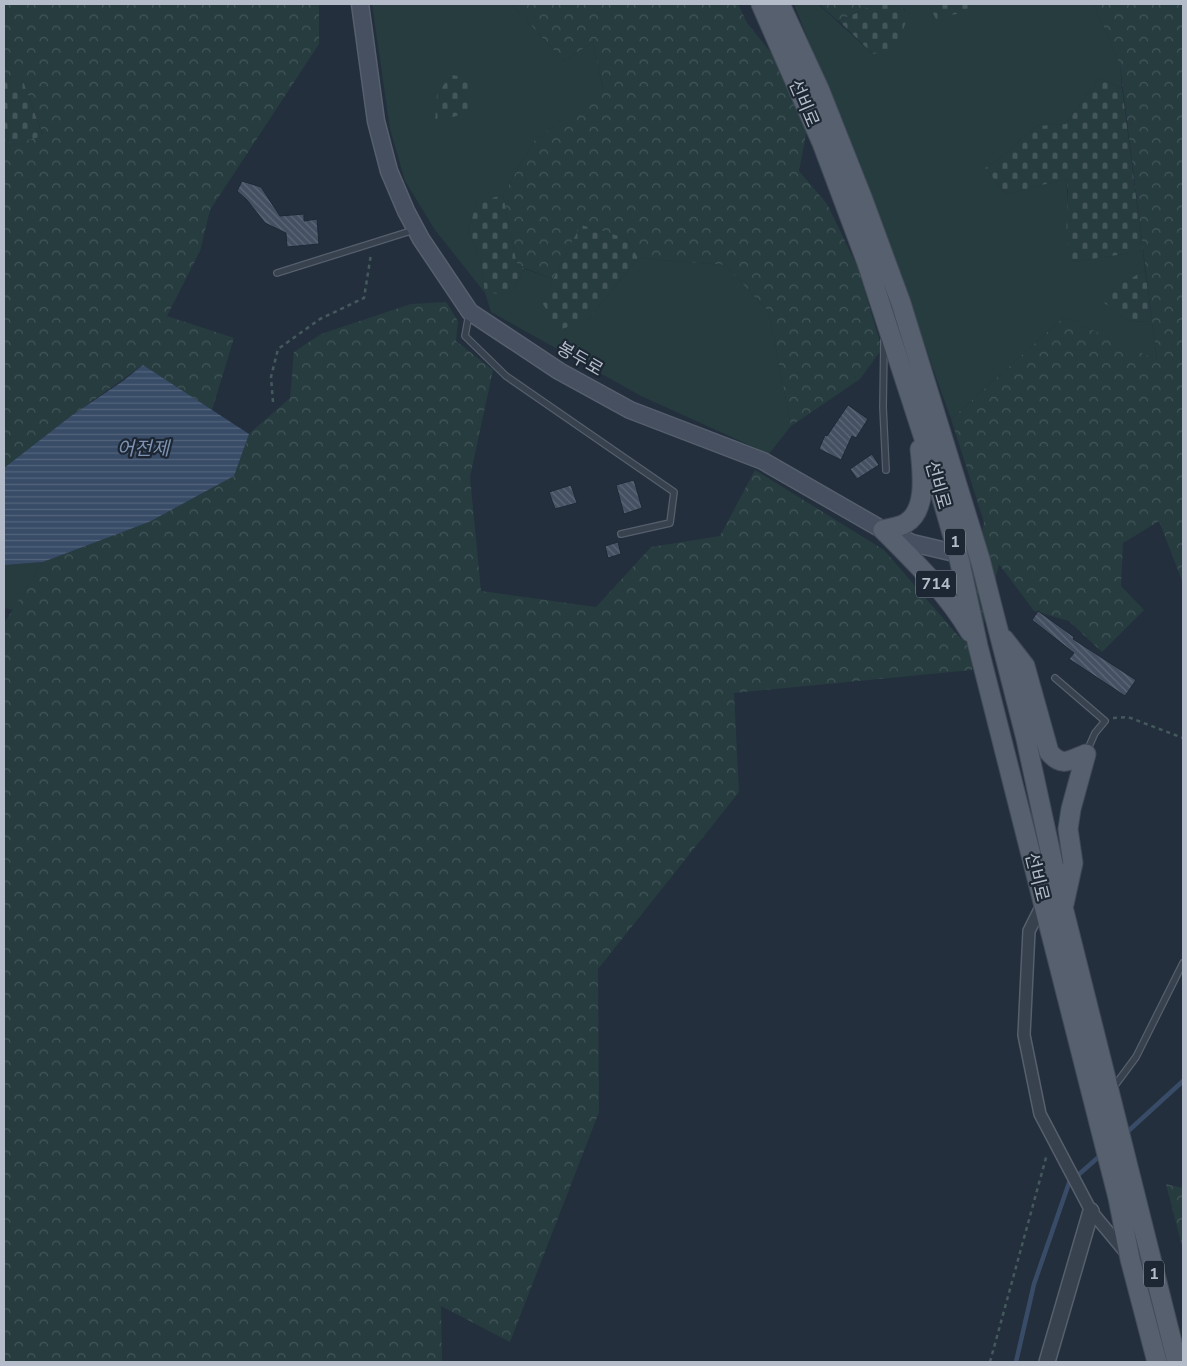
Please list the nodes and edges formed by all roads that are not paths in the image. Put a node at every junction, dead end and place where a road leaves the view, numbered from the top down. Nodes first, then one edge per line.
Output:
1 (360, 4) edge
2 (761, 4) edge
3 (780, 4) edge
4 (416, 229) junction
5 (278, 273) dead end
6 (470, 312) junction
7 (885, 316) junction
8 (915, 410) junction
9 (886, 470) dead end
10 (883, 530) junction
11 (621, 534) dead end
12 (958, 554) junction
13 (980, 560) junction
14 (999, 632) junction
15 (978, 646) junction
16 (1056, 678) dead end
17 (1086, 754) junction
18 (1043, 903) junction
19 (1063, 908) junction
20 (1183, 963) edge
21 (1101, 1095) junction
22 (1125, 1192) junction
23 (1091, 1211) junction
24 (1130, 1258) junction
25 (1177, 1357) edge
26 (1047, 1362) edge
27 (1157, 1362) edge

1 - 4 main road, 봉두로
2 - 7 main road, 선비로 / 1
3 - 13 main road, 선비로 / 1
4 - 5 lane
4 - 6 main road, 봉두로
6 - 10 main road, 봉두로
6 - 11 lane
7 - 8 main road, 선비로 / 1
7 - 9 lane
8 - 10 main road
8 - 12 main road, 선비로 / 1
10 - 12 main road, 봉두로
10 - 15 main road, 714
12 - 13 main road, 봉두로
12 - 15 main road, 선비로 / 1
13 - 14 main road, 선비로 / 1
14 - 17 main road
14 - 19 main road, 선비로 / 1
15 - 18 main road, 선비로 / 1
16 - 17 lane
17 - 19 main road
18 - 21 main road, 선비로 / 1
18 - 23 street
19 - 21 main road, 선비로 / 1
20 - 21 lane
21 - 22 main road, 1
22 - 24 main road, 1
22 - 25 main road, 1
23 - 24 street
23 - 26 street
24 - 27 main road, 1

